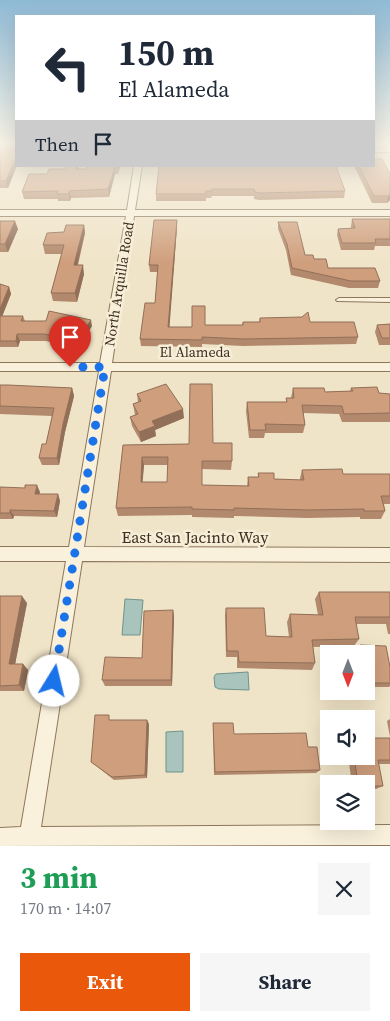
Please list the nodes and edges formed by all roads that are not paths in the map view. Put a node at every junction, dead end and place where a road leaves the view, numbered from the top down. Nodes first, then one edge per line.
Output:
1 (135, 184) edge
2 (0, 213) edge
3 (130, 213) junction
4 (390, 213) edge
5 (338, 300) dead end
6 (390, 300) edge
7 (0, 367) edge
8 (105, 367) junction
9 (390, 367) edge
10 (0, 554) edge
11 (75, 554) junction
12 (390, 555) edge
13 (390, 835) edge
14 (0, 838) edge
15 (29, 842) edge

1 - 3 street, North Arquilla Road
2 - 3 street
3 - 4 street
3 - 8 street, North Arquilla Road
5 - 6 lane
7 - 8 street, El Alameda
8 - 9 street, El Alameda
8 - 11 street, North Arquilla Road
10 - 11 street, East San Jacinto Way
11 - 12 street, East San Jacinto Way
11 - 15 street, North Arquilla Road
13 - 15 street
14 - 15 street

